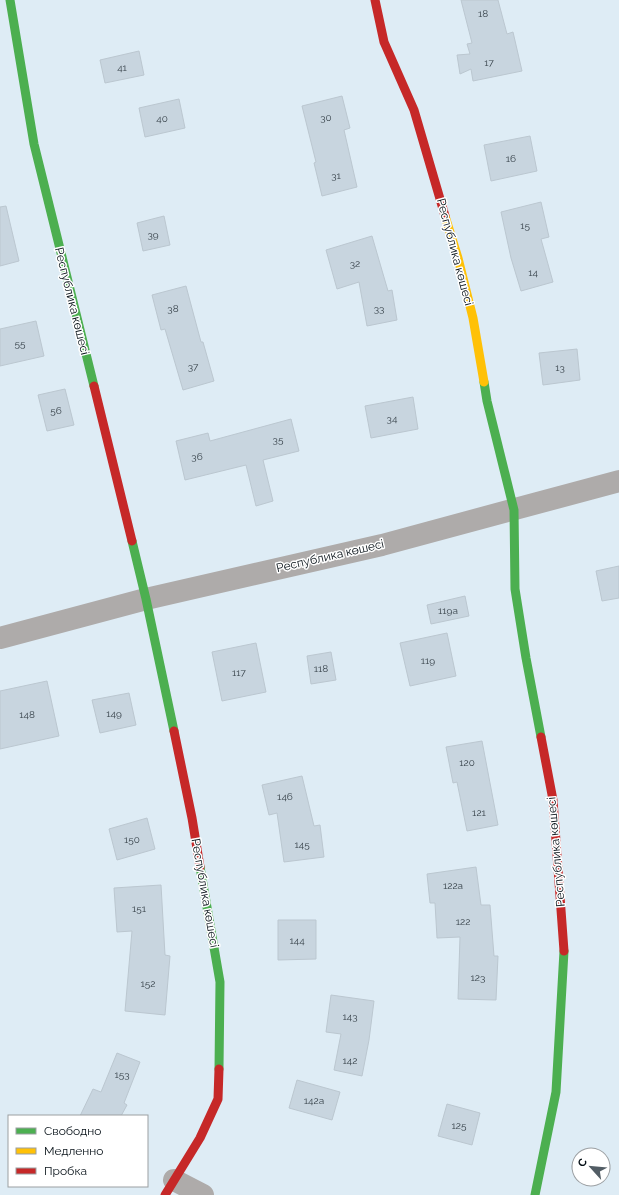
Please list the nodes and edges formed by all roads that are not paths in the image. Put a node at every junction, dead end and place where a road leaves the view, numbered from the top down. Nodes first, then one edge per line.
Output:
1 (10, 0) edge
2 (375, 0) edge
3 (619, 481) edge
4 (514, 510) junction
5 (146, 600) junction
6 (0, 638) edge
7 (169, 1187) edge
8 (203, 1195) edge
9 (536, 1195) edge

1 - 5 street, Республика көшесі
2 - 4 street, Республика көшесі
3 - 4 street, Республика көшесі
4 - 5 street, Республика көшесі
4 - 9 street, Республика көшесі
5 - 6 street, Республика көшесі
5 - 7 street, Республика көшесі
7 - 8 street, Республика көшесі

